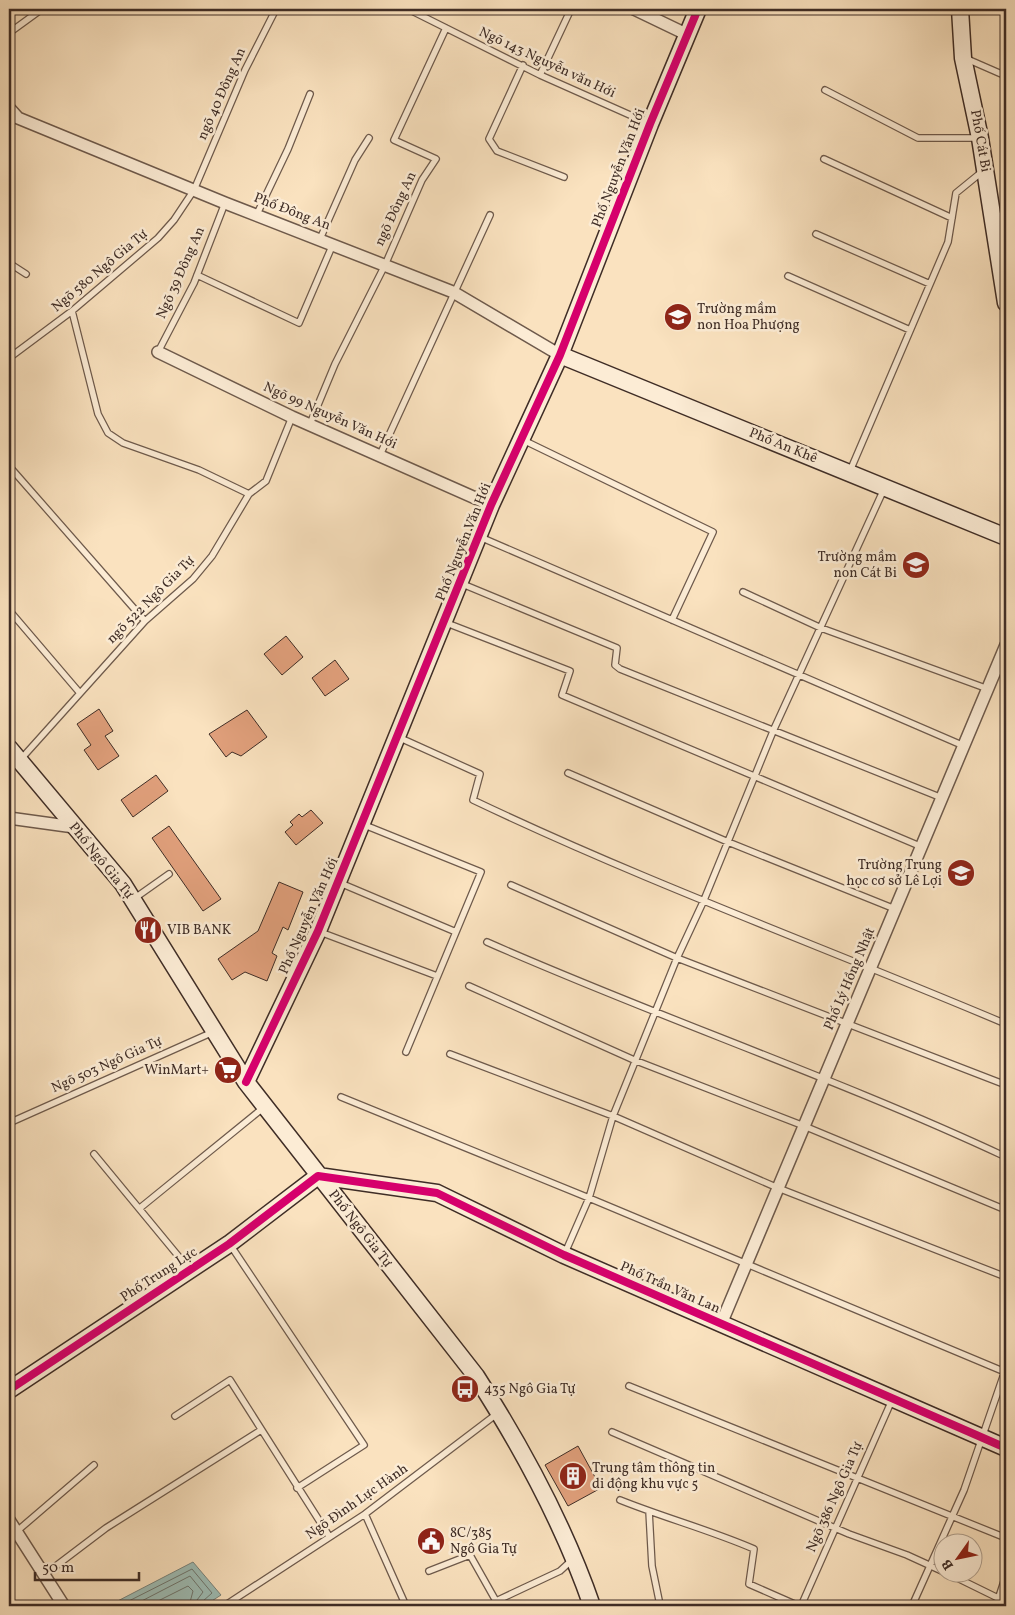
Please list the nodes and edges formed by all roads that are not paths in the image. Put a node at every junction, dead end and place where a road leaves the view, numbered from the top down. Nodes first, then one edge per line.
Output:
1 (42, 9) edge
2 (276, 9) edge
3 (408, 9) edge
4 (571, 9) edge
5 (634, 9) edge
6 (698, 9) edge
7 (960, 9) edge
8 (998, 9) edge
9 (1006, 12) edge
10 (446, 28) junction
11 (9, 33) edge
12 (686, 34) junction
13 (963, 58) junction
14 (523, 65) junction
15 (540, 75) junction
16 (1006, 76) edge
17 (824, 90) dead end
18 (310, 94) dead end
19 (9, 108) edge
20 (650, 124) junction
21 (369, 138) dead end
22 (980, 138) junction
23 (824, 159) dead end
24 (985, 169) junction
25 (564, 177) dead end
26 (194, 190) junction
27 (225, 203) junction
28 (257, 214) junction
29 (490, 215) dead end
30 (952, 218) junction
31 (816, 234) dead end
32 (320, 239) junction
33 (333, 244) junction
34 (9, 263) edge
35 (385, 265) junction
36 (26, 274) dead end
37 (197, 275) junction
38 (788, 276) dead end
39 (930, 284) junction
40 (453, 292) junction
41 (1006, 303) edge
42 (72, 311) junction
43 (910, 330) junction
44 (158, 352) joint
45 (560, 355) junction
46 (9, 358) edge
47 (292, 417) junction
48 (310, 424) junction
49 (521, 439) junction
50 (380, 455) junction
51 (9, 466) edge
52 (849, 473) junction
53 (885, 487) junction
54 (249, 494) junction
55 (491, 505) junction
56 (478, 536) junction
57 (1006, 536) edge
58 (460, 583) junction
59 (743, 592) dead end
60 (9, 610) edge
61 (672, 620) junction
62 (144, 621) junction
63 (444, 622) junction
64 (821, 628) junction
65 (1006, 645) edge
66 (799, 674) junction
67 (988, 689) junction
68 (78, 692) junction
69 (774, 729) junction
70 (398, 737) junction
71 (964, 746) junction
72 (9, 748) edge
73 (20, 761) junction
74 (568, 773) dead end
75 (756, 776) junction
76 (942, 798) junction
77 (9, 818) edge
78 (362, 824) junction
79 (74, 827) junction
80 (728, 842) junction
81 (922, 847) junction
82 (169, 874) dead end
83 (338, 882) junction
84 (511, 885) dead end
85 (133, 900) junction
86 (704, 900) junction
87 (895, 909) junction
88 (318, 931) junction
89 (456, 932) junction
90 (488, 942) dead end
91 (676, 958) junction
92 (871, 967) junction
93 (437, 976) junction
94 (470, 986) dead end
95 (654, 1013) junction
96 (847, 1024) junction
97 (1006, 1024) edge
98 (216, 1031) junction
99 (406, 1052) dead end
100 (450, 1054) dead end
101 (634, 1060) junction
102 (824, 1078) junction
103 (246, 1082) junction
104 (1006, 1085) edge
105 (341, 1096) dead end
106 (265, 1106) junction
107 (613, 1116) junction
108 (9, 1122) edge
109 (804, 1126) junction
110 (94, 1154) dead end
111 (1006, 1157) edge
112 (318, 1176) junction
113 (778, 1188) junction
114 (589, 1198) junction
115 (140, 1208) junction
116 (1006, 1210) edge
117 (229, 1244) junction
118 (564, 1254) junction
119 (747, 1263) junction
120 (189, 1269) junction
121 (1006, 1276) edge
122 (721, 1324) junction
123 (1006, 1370) edge
124 (629, 1386) dead end
125 (9, 1390) edge
126 (893, 1399) junction
127 (499, 1412) junction
128 (175, 1416) dead end
129 (261, 1430) junction
130 (612, 1432) dead end
131 (982, 1438) junction
132 (1006, 1448) edge
133 (94, 1465) dead end
134 (857, 1478) junction
135 (297, 1488) junction
136 (620, 1500) dead end
137 (649, 1511) junction
138 (365, 1514) junction
139 (953, 1517) junction
140 (9, 1520) edge
141 (836, 1528) junction
142 (16, 1532) junction
143 (946, 1532) edge
144 (329, 1536) junction
145 (1006, 1538) edge
146 (575, 1557) junction
147 (932, 1565) joint
148 (429, 1571) dead end
149 (44, 1575) junction
150 (1006, 1575) edge
151 (965, 1582) edge
152 (1000, 1599) junction
153 (64, 1606) edge
154 (224, 1606) edge
155 (406, 1606) edge
156 (592, 1606) edge
157 (668, 1606) edge
158 (800, 1606) edge
159 (912, 1606) edge
160 (996, 1606) edge

1 - 11 lane
2 - 26 lane, ngõ 40 Đông An
3 - 10 lane, Ngõ 143 Nguyễn văn Hới
4 - 15 lane
5 - 12 street
6 - 12 street, Phố Nguyễn Văn Hới
7 - 13 street, Phố Cát Bi
8 - 9 lane
10 - 14 lane, Ngõ 143 Nguyễn văn Hới
10 - 35 lane, ngõ Đông An
12 - 20 street, Phố Nguyễn Văn Hới
13 - 16 lane
13 - 22 street, Phố Cát Bi
14 - 15 lane, Ngõ 143 Nguyễn văn Hới
14 - 25 lane
15 - 20 lane, Ngõ 143 Nguyễn văn Hới
17 - 22 lane
18 - 28 lane
19 - 26 street, Phố Đông An
20 - 45 street, Phố Nguyễn Văn Hới
21 - 32 lane
22 - 24 street, Phố Cát Bi
23 - 30 lane
24 - 30 lane
24 - 41 street, Phố Cát Bi
26 - 27 street, Phố Đông An
26 - 42 lane, Ngõ 580 Ngô Gia Tự
27 - 28 street, Phố Đông An
27 - 37 lane, Ngõ 39 Đông An
28 - 32 street, Phố Đông An
29 - 40 lane
30 - 39 lane
31 - 39 lane
32 - 33 street, Phố Đông An
33 - 35 street, Phố Đông An
33 - 37 lane
34 - 36 lane
35 - 40 street, Phố Đông An
35 - 48 lane, ngõ Đông An
37 - 44 lane, Ngõ 39 Đông An
38 - 43 lane
39 - 43 lane
40 - 45 street, Phố Đông An
40 - 50 lane
42 - 46 lane, Ngõ 580 Ngô Gia Tự
42 - 54 lane
43 - 52 lane
44 - 47 street, Ngõ 99 Nguyễn Văn Hới
45 - 49 street, Phố Nguyễn Văn Hới
45 - 52 street, Phố An Khê
47 - 48 street, Ngõ 99 Nguyễn Văn Hới
47 - 54 lane, ngõ 522 Ngô Gia Tự
48 - 50 street, Ngõ 99 Nguyễn Văn Hới
49 - 55 street, Phố Nguyễn Văn Hới
49 - 61 lane
50 - 55 street, Ngõ 99 Nguyễn Văn Hới
51 - 62 lane
52 - 53 street, Phố An Khê
53 - 57 street, Phố An Khê
53 - 64 lane
54 - 62 lane, ngõ 522 Ngô Gia Tự
55 - 56 street, Phố Nguyễn Văn Hới
56 - 58 street, Phố Nguyễn Văn Hới
56 - 61 lane
58 - 63 street, Phố Nguyễn Văn Hới
58 - 69 lane
59 - 64 lane
60 - 68 lane
61 - 66 lane
62 - 68 lane, ngõ 522 Ngô Gia Tự
63 - 70 street, Phố Nguyễn Văn Hới
63 - 75 lane
64 - 66 lane
64 - 67 lane
65 - 67 street, Phố Lý Hồng Nhật
66 - 69 lane
66 - 71 lane
67 - 71 street, Phố Lý Hồng Nhật
68 - 73 lane, ngõ 522 Ngô Gia Tự
69 - 75 lane
69 - 76 lane
70 - 78 street, Phố Nguyễn Văn Hới
70 - 86 lane
71 - 76 street, Phố Lý Hồng Nhật
72 - 73 street, Phố Ngô Gia Tự
73 - 79 street, Phố Ngô Gia Tự
74 - 80 lane
75 - 80 lane
75 - 81 lane
76 - 81 street, Phố Lý Hồng Nhật
77 - 79 street
78 - 83 street, Phố Nguyễn Văn Hới
78 - 89 lane
79 - 85 street, Phố Ngô Gia Tự
80 - 86 lane
80 - 87 lane
81 - 87 street, Phố Lý Hồng Nhật
82 - 85 lane
83 - 88 street, Phố Nguyễn Văn Hới
83 - 89 lane
84 - 91 lane
85 - 98 street, Phố Ngô Gia Tự
86 - 91 lane
86 - 92 lane
87 - 92 street, Phố Lý Hồng Nhật
88 - 93 lane
88 - 103 street, Phố Nguyễn Văn Hới
89 - 93 lane
90 - 95 lane
91 - 95 lane
91 - 96 lane
92 - 96 street, Phố Lý Hồng Nhật
92 - 97 lane
93 - 99 lane
94 - 101 lane
95 - 101 lane
95 - 102 lane
96 - 102 street, Phố Lý Hồng Nhật
96 - 104 lane
98 - 103 street, Phố Ngô Gia Tự
98 - 108 lane, Ngõ 503 Ngô Gia Tự
100 - 107 lane
101 - 107 lane
101 - 109 lane
102 - 109 street, Phố Lý Hồng Nhật
102 - 111 lane
103 - 106 street, Phố Ngô Gia Tự
105 - 114 lane
106 - 112 street, Phố Ngô Gia Tự
106 - 115 lane
107 - 113 lane
107 - 114 lane
109 - 113 street, Phố Lý Hồng Nhật
109 - 116 lane
110 - 115 lane
112 - 117 street, Phố Trung Lực
112 - 118 street, Phố Trần Văn Lan
112 - 127 street, Phố Ngô Gia Tự
113 - 119 street, Phố Lý Hồng Nhật
113 - 121 lane
114 - 118 lane
114 - 119 lane
115 - 120 lane
117 - 120 street, Phố Trung Lực
117 - 135 lane
118 - 122 street, Phố Trần Văn Lan
119 - 122 street, Phố Lý Hồng Nhật
119 - 123 lane
120 - 125 street, Phố Trung Lực
122 - 126 street, Phố Trần Văn Lan
123 - 131 lane
124 - 134 lane
126 - 131 street, Phố Trần Văn Lan
126 - 134 lane, Ngõ 386 Ngô Gia Tự
127 - 138 lane, Ngõ Đình Lực Hành
127 - 146 street, Phố Ngô Gia Tự
128 - 129 lane
129 - 135 lane
129 - 149 lane
130 - 141 lane
131 - 132 street, Phố Trần Văn Lan
131 - 139 lane
133 - 142 lane
134 - 139 lane
134 - 141 lane, Ngõ 386 Ngô Gia Tự
135 - 144 lane
136 - 137 lane
137 - 157 lane
137 - 158 lane
138 - 144 lane, Ngõ Đình Lực Hành
138 - 155 lane
139 - 143 lane
139 - 145 lane
140 - 142 street
141 - 147 lane
141 - 158 lane, Ngõ 386 Ngô Gia Tự
142 - 149 street
144 - 154 lane, Ngõ Đình Lực Hành
146 - 148 lane
146 - 156 street, Phố Ngô Gia Tự
147 - 159 lane
149 - 153 street
150 - 152 lane
151 - 152 lane
152 - 160 lane

